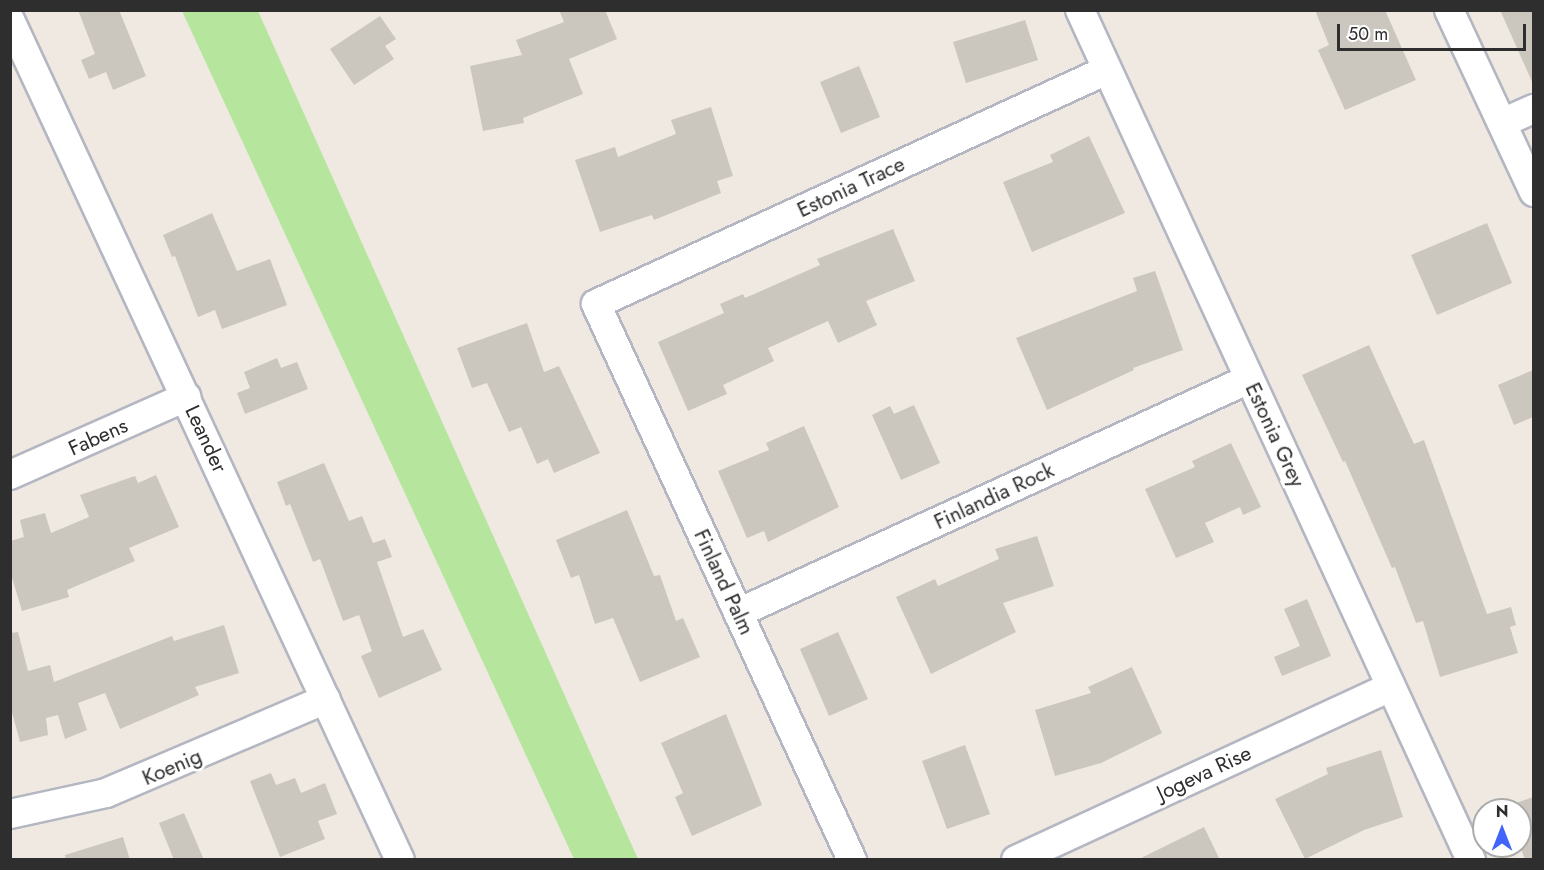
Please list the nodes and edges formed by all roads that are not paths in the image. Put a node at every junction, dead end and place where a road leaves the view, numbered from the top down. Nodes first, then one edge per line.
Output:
1 (1080, 10) edge
2 (1449, 10) edge
3 (10, 20) edge
4 (1107, 70) junction
5 (1533, 109) edge
6 (1502, 123) junction
7 (1533, 192) edge
8 (596, 304) joint
9 (1250, 379) junction
10 (186, 397) junction
11 (10, 475) edge
12 (738, 613) junction
13 (1391, 687) junction
14 (326, 699) junction
15 (10, 814) edge
16 (400, 860) edge
17 (852, 860) edge
18 (1016, 860) edge
19 (1471, 860) edge

1 - 4 street, Estonia Grey
2 - 6 street
3 - 10 street, Leander
4 - 8 street, Estonia Trace
4 - 9 street, Estonia Grey
5 - 6 street
6 - 7 street
8 - 12 street, Finland Palm
9 - 12 street, Finlandia Rock
9 - 13 street, Estonia Grey
10 - 11 street, Fabens
10 - 14 street, Leander
12 - 17 street, Finland Palm
13 - 18 street, Jogeva Rise
13 - 19 street, Estonia Grey
14 - 15 street, Koenig
14 - 16 street, Leander

